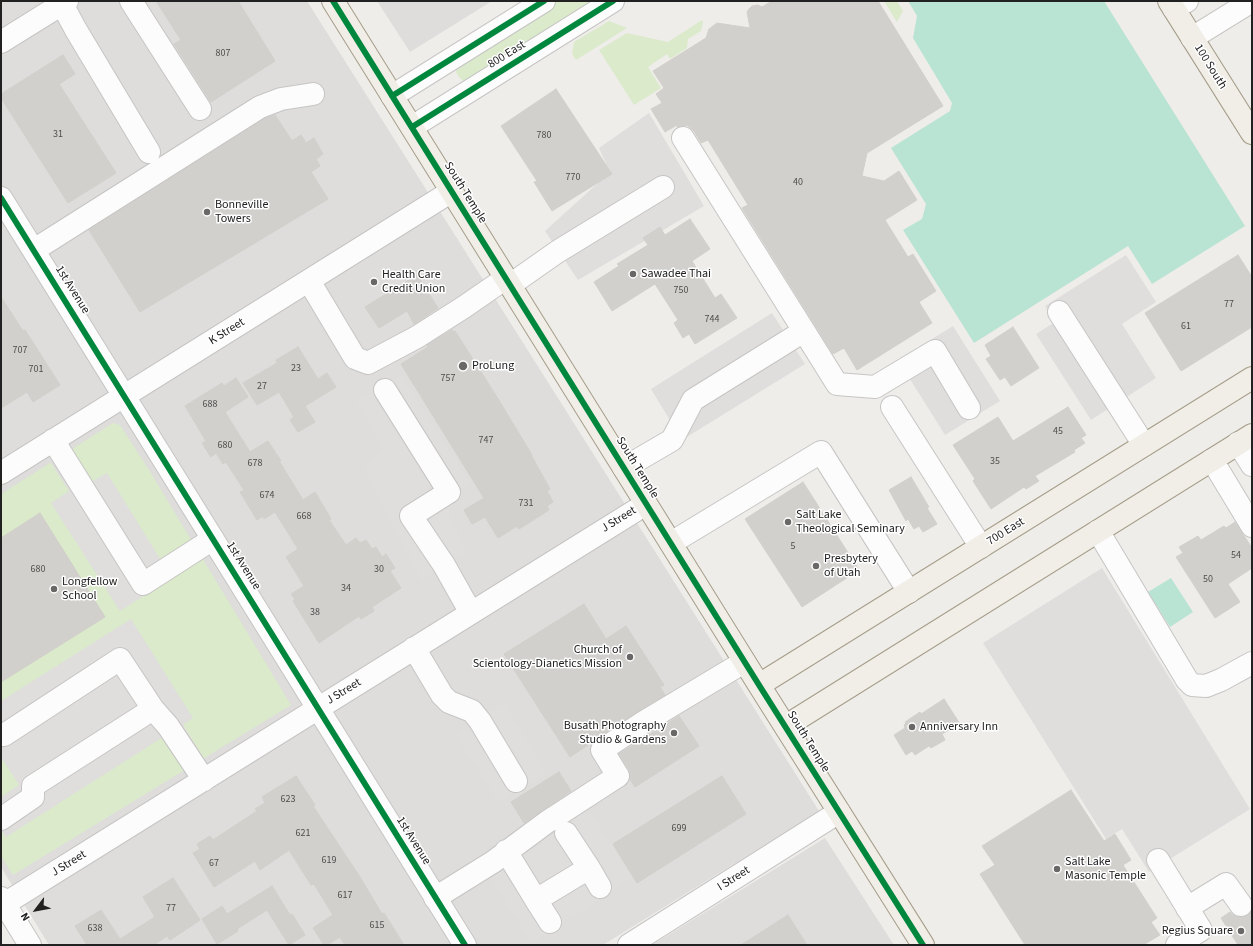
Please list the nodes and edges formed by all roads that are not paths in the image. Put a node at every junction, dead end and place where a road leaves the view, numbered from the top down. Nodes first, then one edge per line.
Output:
1 (132, 1) edge
2 (333, 1) edge
3 (544, 1) edge
4 (613, 1) edge
5 (1252, 1) edge
6 (65, 3) edge
7 (1177, 4) edge
8 (1192, 38) junction
9 (1, 42) edge
10 (312, 94) dead end
11 (392, 96) junction
12 (200, 109) dead end
13 (412, 127) junction
14 (1252, 133) edge
15 (683, 138) dead end
16 (149, 152) dead end
17 (663, 187) dead end
18 (452, 191) junction
19 (1, 198) edge
20 (34, 250) junction
21 (309, 281) junction
22 (508, 282) junction
23 (1059, 312) dead end
24 (804, 331) junction
25 (1252, 378) edge
26 (385, 390) dead end
27 (125, 396) junction
28 (892, 407) dead end
29 (969, 408) dead end
30 (1245, 439) edge
31 (53, 440) junction
32 (1144, 445) junction
33 (1212, 460) junction
34 (1252, 465) edge
35 (624, 468) junction
36 (1, 473) edge
37 (646, 504) junction
38 (1252, 526) edge
39 (1098, 531) junction
40 (213, 539) junction
41 (671, 543) junction
42 (981, 547) junction
43 (909, 592) junction
44 (471, 613) junction
45 (414, 648) junction
46 (744, 662) junction
47 (1252, 663) edge
48 (759, 685) junction
49 (318, 708) junction
50 (153, 709) junction
51 (786, 726) junction
52 (1, 735) edge
53 (204, 780) junction
54 (516, 781) dead end
55 (839, 812) junction
56 (1, 819) edge
57 (566, 833) dead end
58 (506, 851) junction
59 (1158, 860) dead end
60 (589, 868) junction
61 (600, 887) dead end
62 (435, 898) junction
63 (536, 900) junction
64 (2, 903) edge
65 (1240, 906) dead end
66 (1187, 908) junction
67 (550, 922) dead end
68 (30, 945) edge
69 (464, 945) edge
70 (629, 945) edge
71 (923, 945) edge
72 (1178, 945) edge

1 - 12 street
2 - 11 main road, South Temple
3 - 11 street
4 - 13 street, 800 East
5 - 8 street
6 - 9 street
6 - 16 street
7 - 8 main road, 100 South
8 - 14 main road, 100 South
10 - 20 street
11 - 13 main road, South Temple
13 - 18 main road, South Temple
15 - 24 street
17 - 22 street
18 - 21 street, K Street
18 - 22 main road, South Temple
19 - 20 street, 1st Avenue
20 - 27 street, 1st Avenue
21 - 22 street
21 - 27 street, K Street
22 - 35 main road, South Temple
23 - 32 street
24 - 29 street
24 - 35 street
25 - 32 main road, 700 East
26 - 44 street
27 - 31 street, K Street
27 - 40 street, 1st Avenue
28 - 42 street
30 - 33 main road
30 - 34 street
31 - 36 street, K Street
31 - 40 street
32 - 42 main road, 700 East
33 - 38 street
33 - 39 main road
35 - 37 main road, South Temple
37 - 41 main road, South Temple
37 - 44 street, J Street
39 - 47 street
39 - 51 main road
40 - 49 street, 1st Avenue
41 - 43 street
41 - 46 main road, South Temple
42 - 43 main road, 700 East
43 - 48 main road, 700 East
44 - 45 street, J Street
45 - 49 street, J Street
45 - 54 street
46 - 48 main road, South Temple
46 - 58 street
48 - 51 main road, South Temple
49 - 53 street, J Street
49 - 62 street, 1st Avenue
50 - 52 street
50 - 53 street
50 - 56 street
51 - 55 main road, South Temple
53 - 64 street, J Street
55 - 70 street, I Street
55 - 71 main road, South Temple
57 - 60 street
58 - 62 street
58 - 63 street
59 - 66 street
60 - 61 street
60 - 63 street
62 - 69 street, 1st Avenue
63 - 67 street
64 - 68 street
65 - 66 street
66 - 72 street

